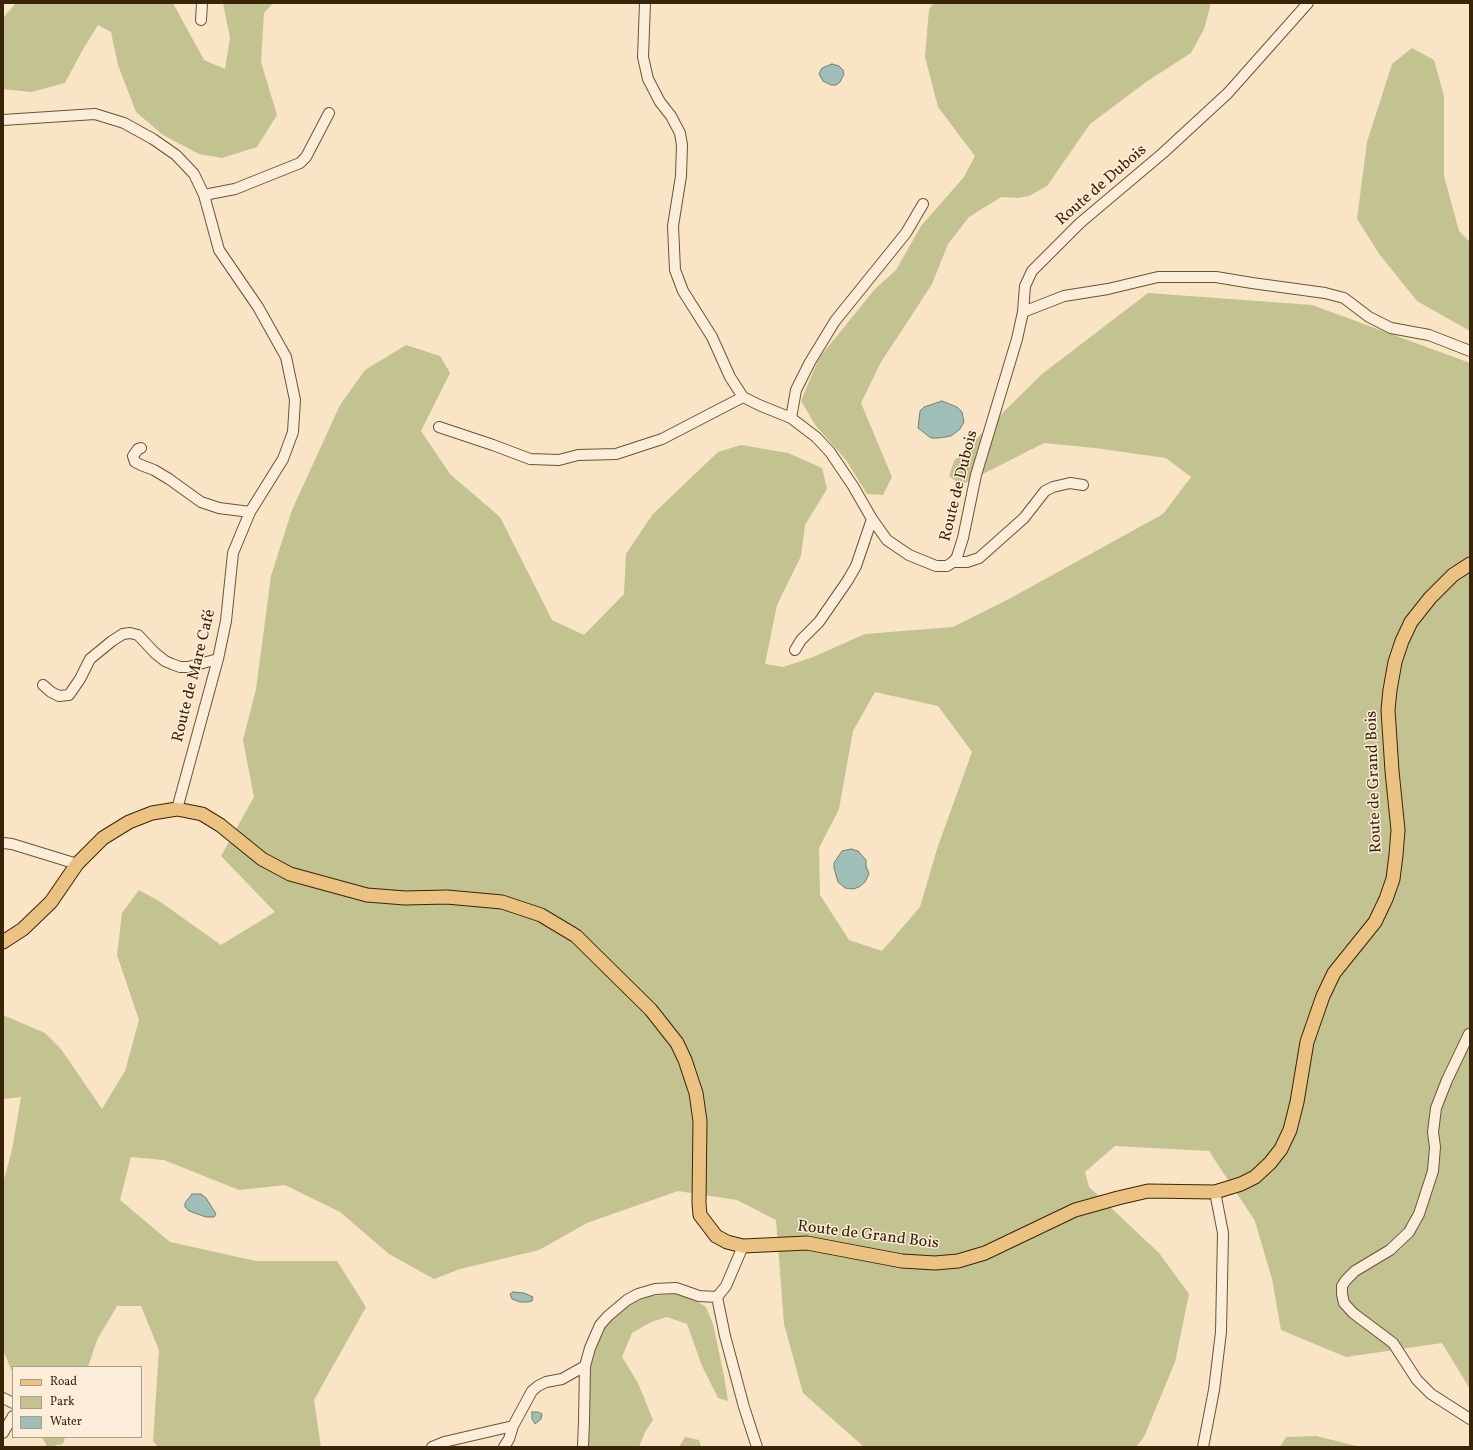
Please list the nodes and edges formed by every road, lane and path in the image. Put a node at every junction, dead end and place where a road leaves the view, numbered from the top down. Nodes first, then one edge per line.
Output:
1 (202, 3) edge
2 (645, 3) edge
3 (1308, 3) edge
4 (201, 20) dead end
5 (329, 113) dead end
6 (3, 120) edge
7 (204, 195) junction
8 (923, 204) dead end
9 (1023, 312) junction
10 (1470, 351) edge
11 (743, 397) junction
12 (791, 418) junction
13 (439, 427) dead end
14 (141, 448) dead end
15 (1083, 485) dead end
16 (250, 512) junction
17 (872, 519) junction
18 (953, 562) junction
19 (1470, 564) edge
20 (795, 650) dead end
21 (218, 659) junction
22 (43, 685) dead end
23 (177, 809) junction
24 (3, 843) edge
25 (77, 864) junction
26 (3, 942) edge
27 (1469, 1034) dead end
28 (1215, 1192) junction
29 (743, 1246) junction
30 (717, 1297) junction
31 (585, 1366) junction
32 (3, 1398) edge
33 (12, 1402) edge
34 (12, 1418) edge
35 (1470, 1419) edge
36 (513, 1426) junction
37 (3, 1433) edge
38 (432, 1447) edge
39 (504, 1447) edge
40 (583, 1447) edge
41 (757, 1447) edge
42 (1203, 1447) edge

1 - 4 street
2 - 11 street
3 - 9 street, Route de Dubois
5 - 7 street
6 - 7 street, Route de Mare Café
7 - 16 street, Route de Mare Café
8 - 12 street
9 - 10 street
9 - 18 street, Route de Dubois
11 - 12 street, Route de Dubois
11 - 13 street
12 - 17 street, Route de Dubois
14 - 16 street
15 - 18 street
16 - 21 street, Route de Mare Café
17 - 18 street, Route de Dubois
17 - 20 street
19 - 28 main road, Route de Grand Bois
21 - 22 street
21 - 23 street, Route de Mare Café
23 - 25 main road, Route de Grand Bois
23 - 29 main road, Route de Grand Bois
24 - 25 street
25 - 26 main road, Route de Grand Bois
27 - 35 street
28 - 29 main road, Route de Grand Bois
28 - 42 street
29 - 30 street
30 - 31 street
30 - 41 street
31 - 36 street
31 - 40 street
32 - 33 street
34 - 37 street
36 - 38 street
36 - 39 street

